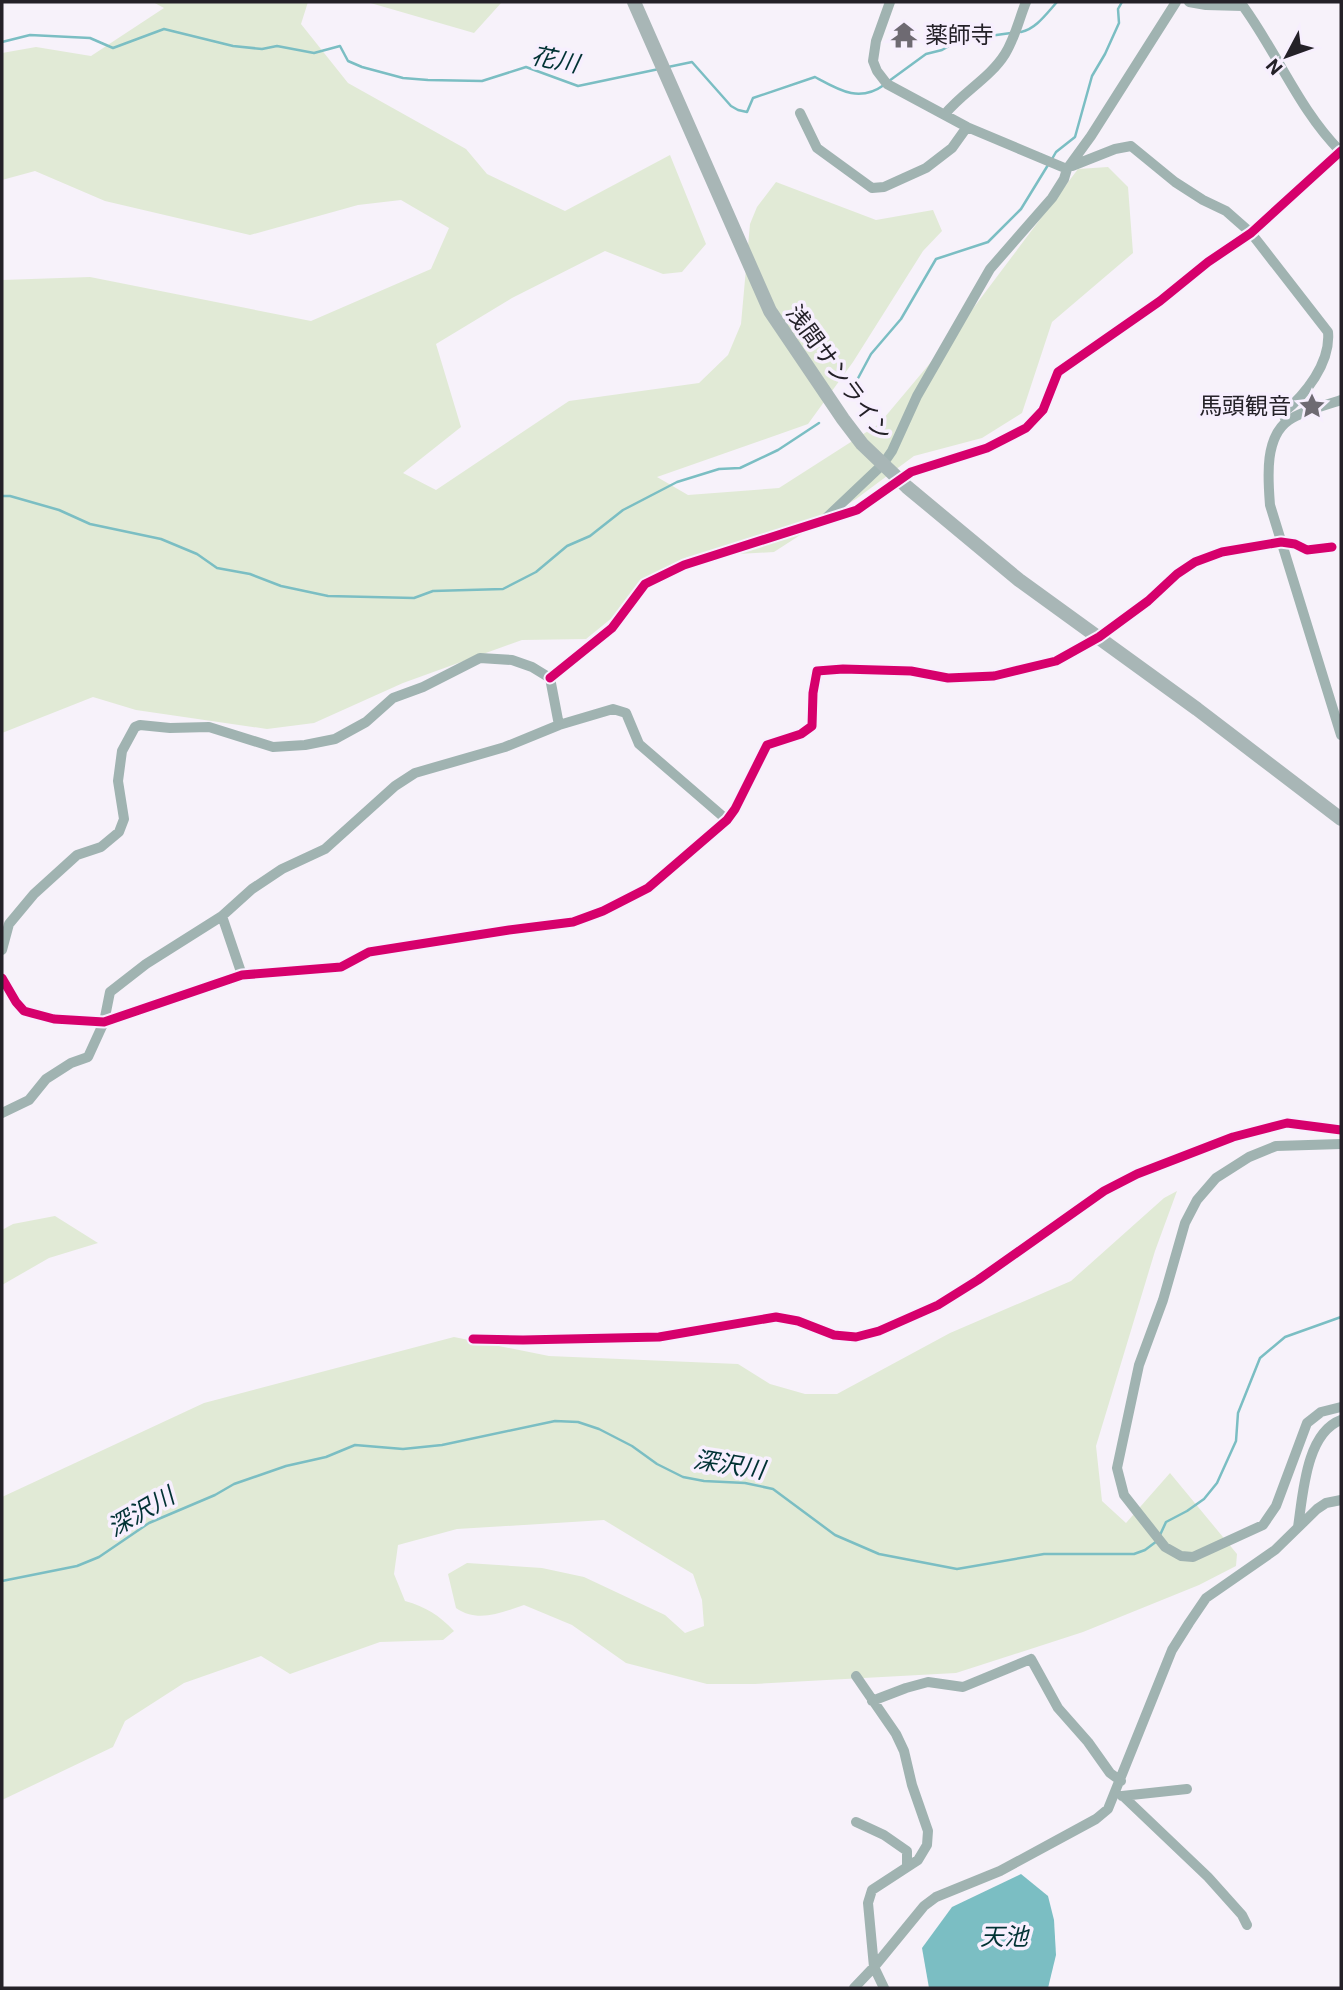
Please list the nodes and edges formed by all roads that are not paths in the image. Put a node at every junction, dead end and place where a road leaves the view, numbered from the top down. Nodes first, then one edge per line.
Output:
1 (634, 2) edge
2 (890, 2) edge
3 (1026, 2) edge
4 (1175, 2) edge
5 (1189, 2) edge
6 (800, 113) dead end
7 (945, 114) junction
8 (967, 127) junction
9 (1341, 151) edge
10 (1068, 169) junction
11 (1251, 233) junction
12 (1341, 400) edge
13 (1286, 421) junction
14 (883, 464) junction
15 (823, 520) junction
16 (1282, 542) junction
17 (1332, 547) dead end
18 (1099, 637) junction
19 (550, 678) junction
20 (559, 725) junction
21 (1341, 735) edge
22 (727, 820) junction
23 (1341, 820) edge
24 (222, 916) junction
25 (2, 950) edge
26 (242, 975) junction
27 (2, 978) edge
28 (104, 1022) junction
29 (2, 1113) edge
30 (1341, 1130) edge
31 (1341, 1144) edge
32 (473, 1339) dead end
33 (1341, 1407) edge
34 (1341, 1420) edge
35 (1341, 1500) edge
36 (1298, 1527) junction
37 (856, 1676) dead end
38 (872, 1701) junction
39 (1121, 1781) junction
40 (1187, 1789) dead end
41 (1120, 1796) junction
42 (856, 1822) dead end
43 (907, 1867) junction
44 (1247, 1925) dead end
45 (874, 1968) junction
46 (854, 1988) edge
47 (884, 1988) edge

1 - 14 main road, 浅間サンライン
2 - 7 street
3 - 7 street
4 - 10 street
5 - 9 street
6 - 8 street
7 - 8 street
8 - 10 street
9 - 11 street
10 - 11 street
10 - 14 street
11 - 13 street
11 - 15 street, bridge
12 - 13 street
13 - 16 street
14 - 15 street
14 - 18 main road, 浅間サンライン
15 - 19 street
16 - 17 street
16 - 18 street
16 - 21 street
18 - 22 street
18 - 23 main road, 浅間サンライン
19 - 20 street
19 - 25 street
20 - 22 street
20 - 24 street
22 - 26 street
24 - 26 street
24 - 28 street
26 - 28 street
27 - 28 street
28 - 29 street
30 - 32 street
31 - 33 street
34 - 36 street
35 - 36 street
36 - 39 street
37 - 38 street
38 - 39 street
38 - 43 street
39 - 41 street
40 - 41 street
41 - 44 street
41 - 45 street
42 - 43 street
43 - 45 street
45 - 46 street
45 - 47 street

